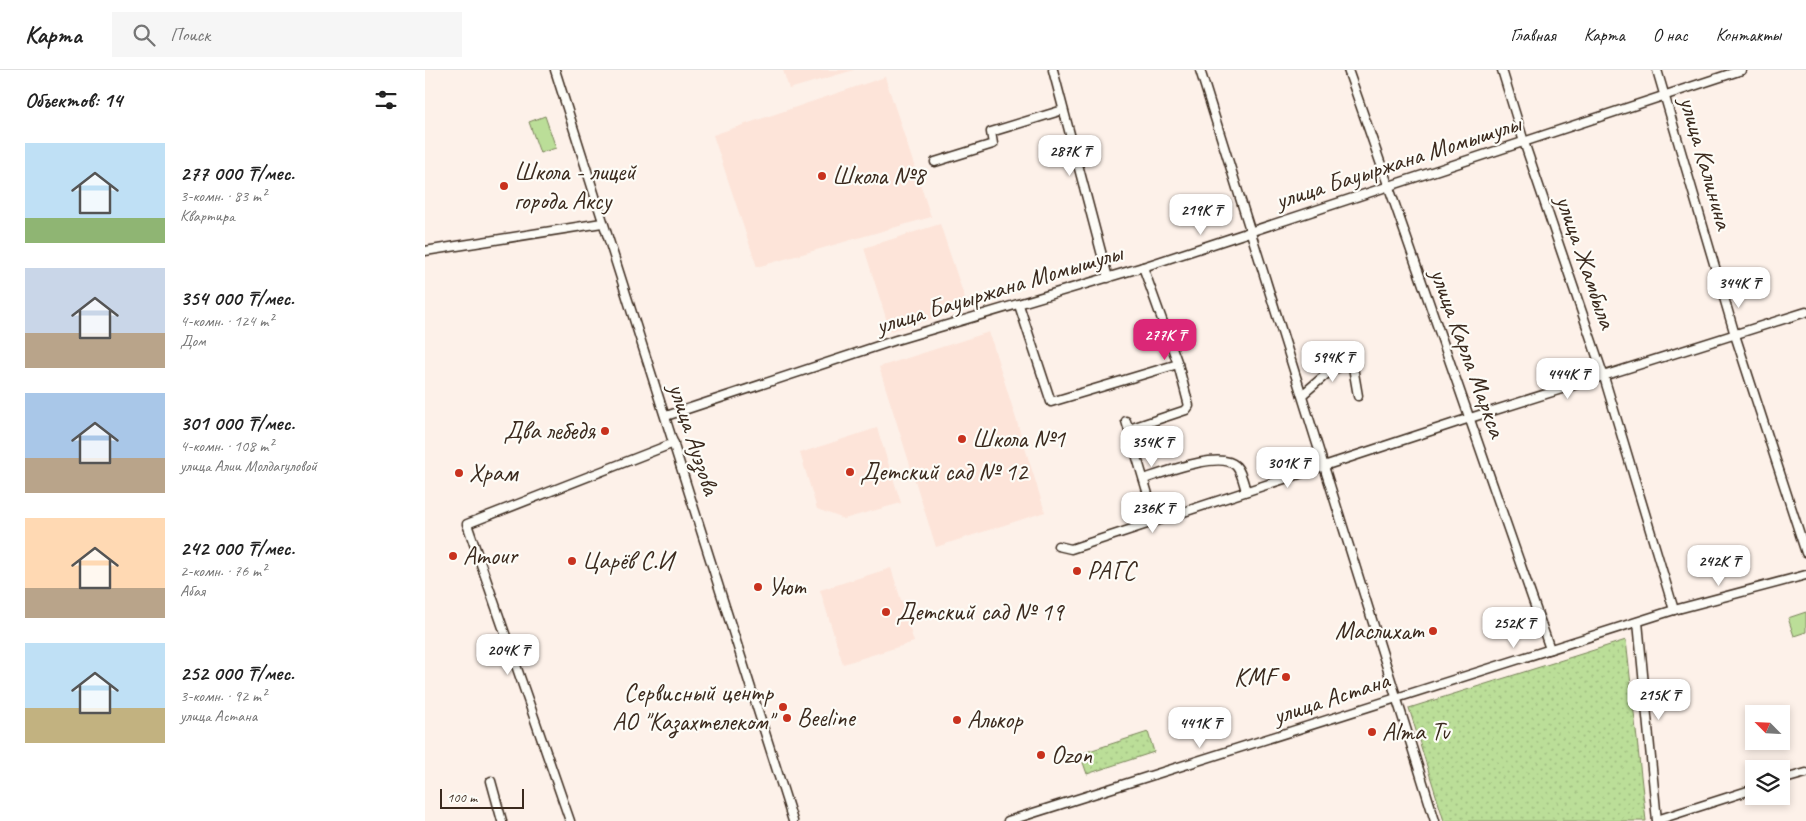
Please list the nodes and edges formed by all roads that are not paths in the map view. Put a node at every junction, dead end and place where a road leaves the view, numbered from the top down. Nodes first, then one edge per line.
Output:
1 (555, 70) edge
2 (1053, 70) edge
3 (1200, 70) edge
4 (1348, 70) edge
5 (1502, 70) edge
6 (1657, 70) edge
7 (1742, 70) edge
8 (1665, 96) junction
9 (1063, 110) junction
10 (1524, 142) junction
11 (935, 162) dead end
12 (1386, 185) junction
13 (602, 223) junction
14 (1251, 231) junction
15 (425, 251) edge
16 (1143, 267) junction
17 (1108, 278) junction
18 (1019, 305) junction
19 (1806, 312) edge
20 (1735, 335) junction
21 (1178, 364) junction
22 (1604, 377) junction
23 (1302, 396) junction
24 (1358, 396) dead end
25 (666, 416) junction
26 (1470, 418) junction
27 (1126, 421) dead end
28 (1129, 429) junction
29 (674, 443) junction
30 (1323, 466) junction
31 (1144, 479) junction
32 (1246, 491) junction
33 (1156, 521) junction
34 (1058, 546) dead end
35 (1806, 553) edge
36 (1806, 575) edge
37 (1675, 610) junction
38 (1638, 622) junction
39 (1550, 649) junction
40 (1398, 698) junction
41 (1806, 772) edge
42 (1790, 777) edge
43 (491, 781) dead end
44 (1745, 792) edge
45 (502, 821) edge
46 (570, 821) edge
47 (793, 821) edge
48 (1008, 821) edge
49 (1435, 821) edge
50 (1657, 821) edge

1 - 13 street, улица Ауэзова
2 - 9 street
3 - 14 street
4 - 12 street, улица Карла Маркса
5 - 10 street, улица Жамбыла
6 - 8 street, улица Калинина
7 - 8 street, улица Бауыржана Момышулы
8 - 10 street, улица Бауыржана Момышулы
8 - 20 street, улица Калинина
9 - 11 street
9 - 17 street
10 - 12 street, улица Бауыржана Момышулы
10 - 22 street, улица Жамбыла
12 - 14 street, улица Бауыржана Момышулы
12 - 26 street, улица Карла Маркса
13 - 15 street
13 - 25 street, улица Ауэзова
14 - 16 street, улица Бауыржана Момышулы
14 - 23 street
16 - 17 street, улица Бауыржана Момышулы
16 - 21 street
17 - 18 street, улица Бауыржана Момышулы
18 - 21 street
18 - 25 street, улица Бауыржана Момышулы
19 - 20 street
20 - 22 street
20 - 35 street, улица Калинина
21 - 28 street
22 - 26 street
22 - 37 street, улица Жамбыла
23 - 24 street
23 - 30 street
25 - 29 street, улица Ауэзова
26 - 30 street
26 - 39 street, улица Карла Маркса
27 - 28 street
28 - 31 street
29 - 46 street
29 - 47 street, улица Ауэзова
30 - 32 street
30 - 40 street
31 - 32 street
31 - 33 street
32 - 33 street
33 - 34 street
36 - 37 street, улица Астана
37 - 38 street, улица Астана
38 - 39 street, улица Астана
38 - 50 street
39 - 40 street, улица Астана
40 - 48 street, улица Астана
40 - 49 street
41 - 42 street
43 - 45 street
44 - 50 street

